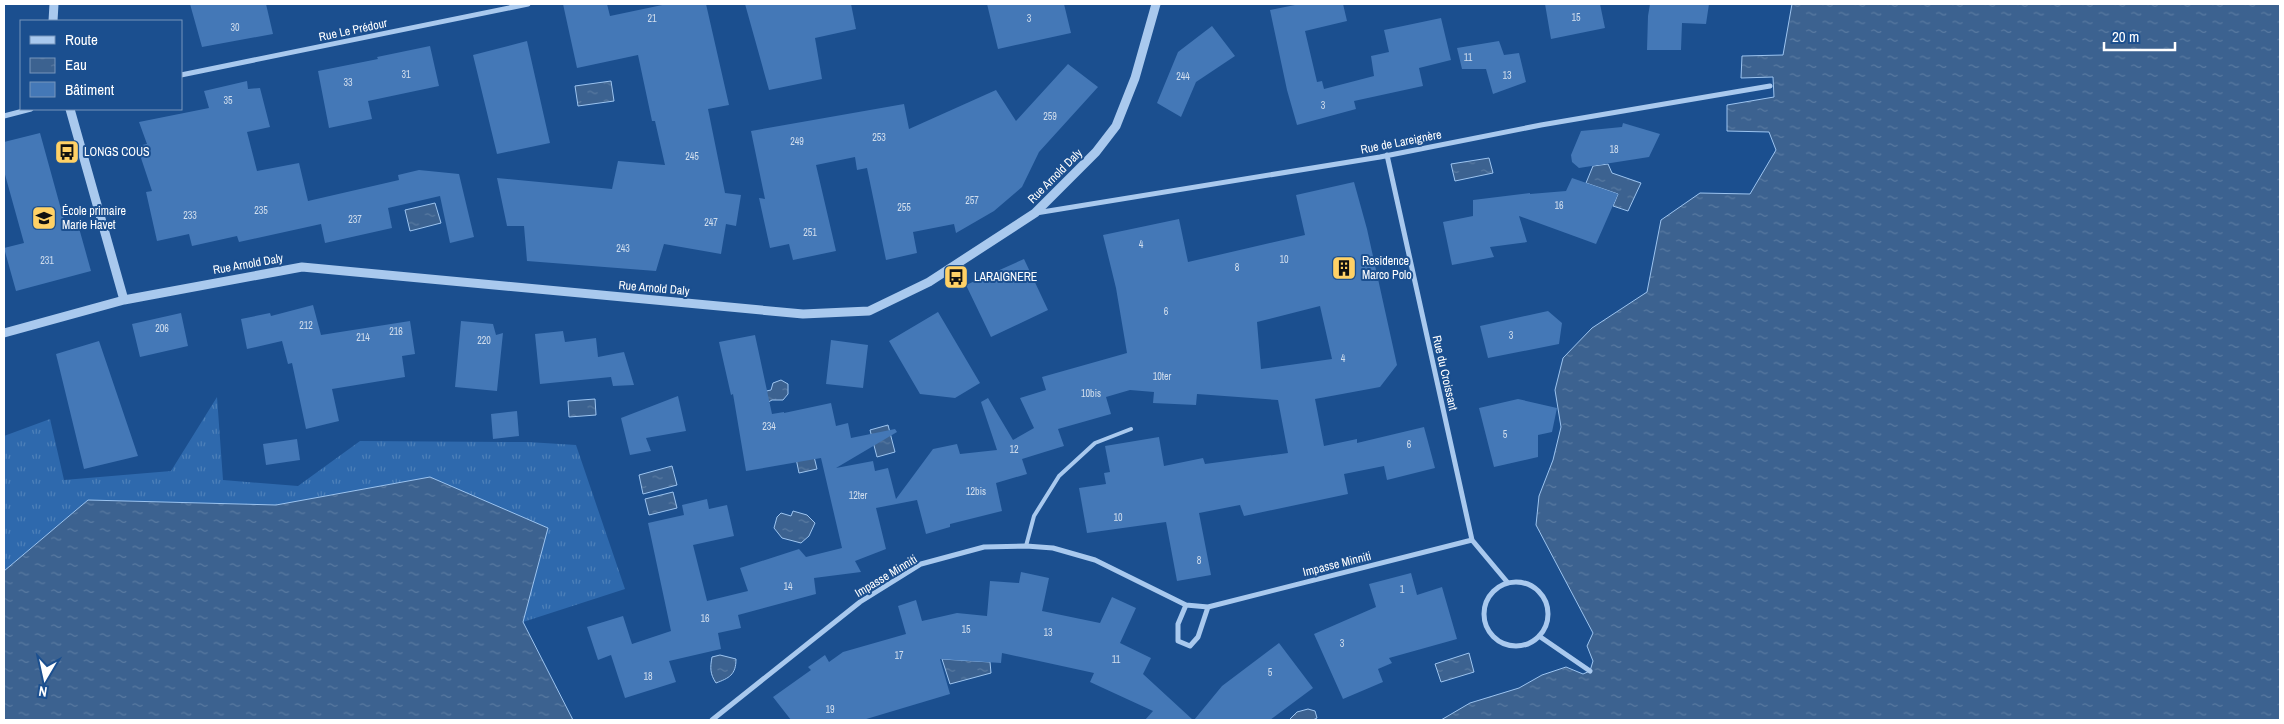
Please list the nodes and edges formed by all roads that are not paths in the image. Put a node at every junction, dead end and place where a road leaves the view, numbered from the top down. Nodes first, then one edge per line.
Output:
1 (54, 4) edge
2 (528, 4) edge
3 (1156, 4) edge
4 (53, 20) edge
5 (182, 75) edge
6 (1770, 86) dead end
7 (27, 110) edge
8 (70, 110) edge
9 (4, 116) edge
10 (1387, 156) junction
11 (1035, 213) junction
12 (124, 300) junction
13 (4, 332) edge
14 (1131, 429) dead end
15 (1472, 540) junction
16 (1026, 546) junction
17 (1508, 583) junction
18 (1186, 605) junction
19 (1208, 608) junction
20 (1540, 636) junction
21 (1590, 671) dead end
22 (712, 720) edge

1 - 4 street
2 - 5 street, Rue Le Prédour
3 - 11 street, Rue Arnold Daly
6 - 10 street, Rue de Lareignère
7 - 9 street
8 - 12 street
10 - 11 street, Rue de Lareignère
10 - 15 street, Rue du Croissant
11 - 12 street, Rue Arnold Daly
12 - 13 street, Rue Arnold Daly
14 - 16 lane
15 - 17 street, Rue du Croissant
15 - 19 street, Impasse Minniti
16 - 18 street, Impasse Minniti
16 - 22 street, Impasse Minniti
17 - 20 street
17 - 20 street
18 - 19 street, Impasse Minniti
18 - 19 street
20 - 21 street

